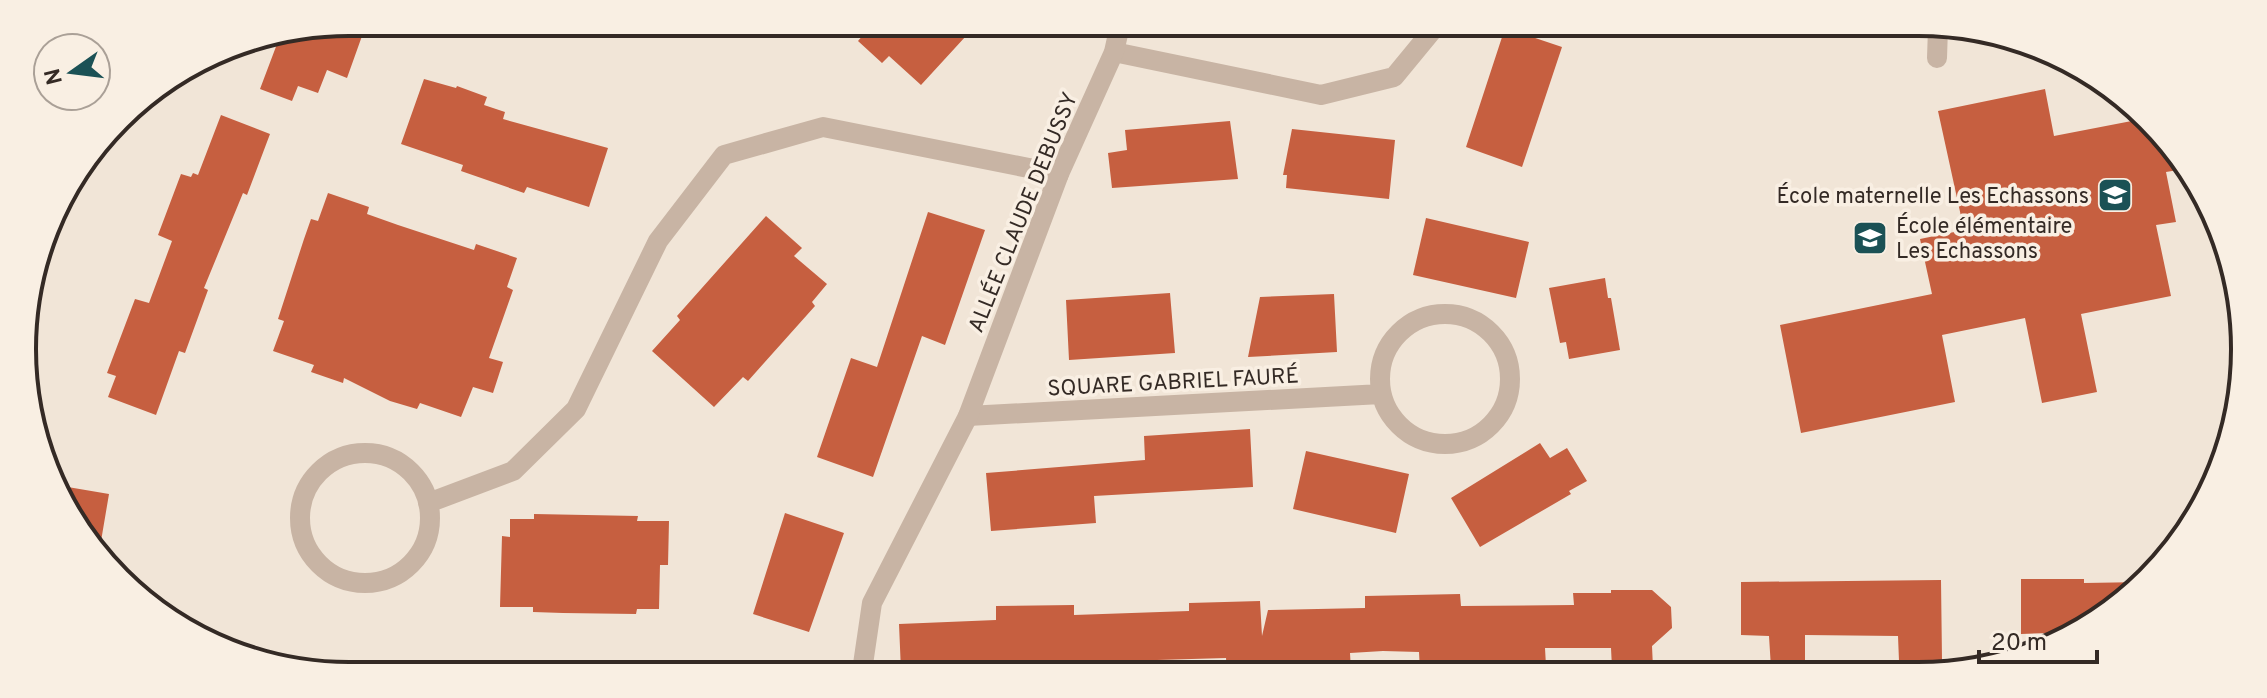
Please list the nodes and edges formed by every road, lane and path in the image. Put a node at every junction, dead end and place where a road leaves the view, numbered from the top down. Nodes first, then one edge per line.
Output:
1 (1118, 36) edge
2 (1428, 36) edge
3 (1938, 37) edge
4 (1114, 52) junction
5 (1937, 58) dead end
6 (1059, 174) junction
7 (1381, 394) junction
8 (968, 416) junction
9 (428, 503) junction
10 (863, 662) edge

1 - 4 street, ALLÉE CLAUDE DEBUSSY
2 - 4 street
3 - 5 street
4 - 6 street, ALLÉE CLAUDE DEBUSSY
6 - 8 street, ALLÉE CLAUDE DEBUSSY
6 - 9 street
7 - 7 street
7 - 8 street, SQUARE GABRIEL FAURÉ
8 - 10 street, ALLÉE CLAUDE DEBUSSY
9 - 9 street

